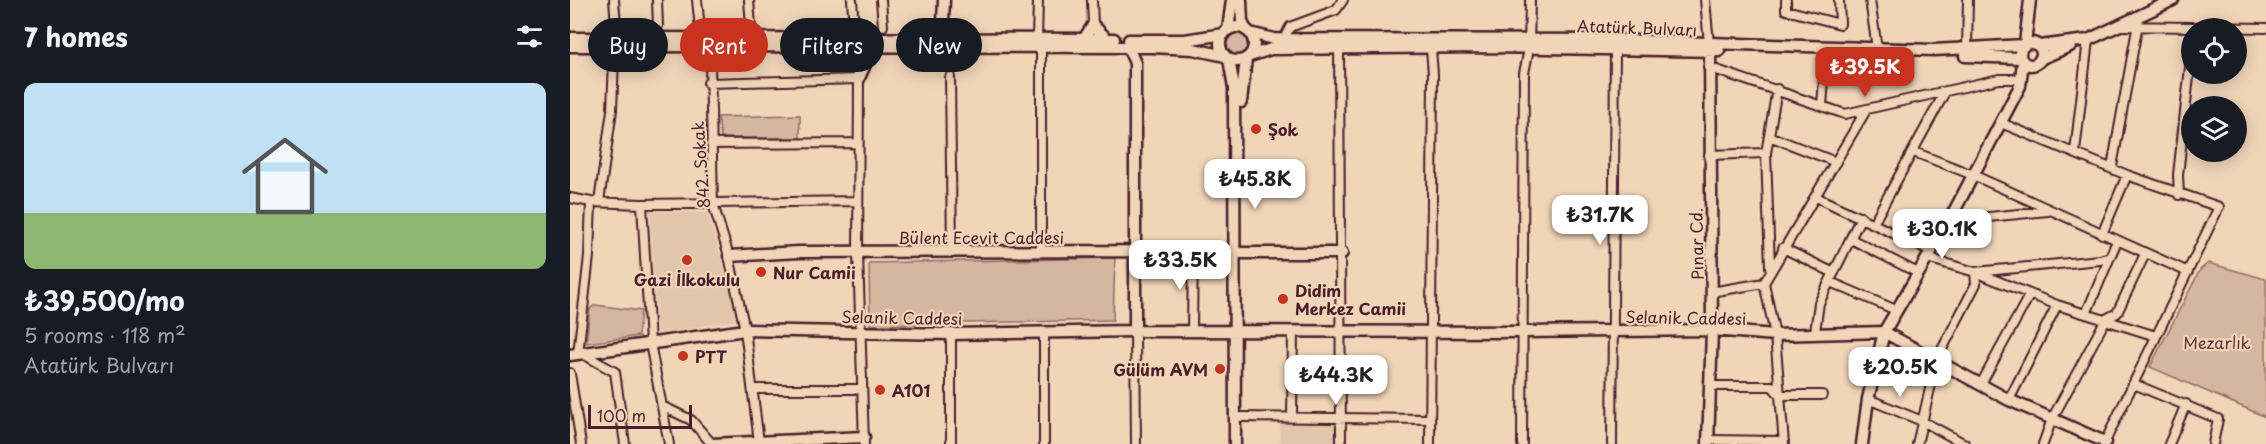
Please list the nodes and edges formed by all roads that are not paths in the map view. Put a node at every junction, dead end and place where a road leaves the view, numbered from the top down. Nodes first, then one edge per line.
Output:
1 (614, 0) edge
2 (657, 0) edge
3 (697, 0) edge
4 (749, 0) edge
5 (852, 0) edge
6 (881, 0) edge
7 (944, 0) edge
8 (1038, 0) edge
9 (1092, 0) edge
10 (1232, 0) edge
11 (1241, 0) edge
12 (1343, 0) edge
13 (1530, 0) edge
14 (1705, 0) edge
15 (1786, 0) edge
16 (1839, 0) edge
17 (1870, 0) edge
18 (1968, 0) edge
19 (2030, 0) edge
20 (2173, 0) edge
21 (615, 18) edge
22 (658, 18) edge
23 (698, 18) edge
24 (750, 18) edge
25 (853, 18) edge
26 (882, 18) edge
27 (943, 18) edge
28 (2138, 22) junction
29 (1093, 26) junction
30 (2181, 27) edge
31 (2247, 28) edge
32 (2266, 28) edge
33 (1248, 31) junction
34 (1226, 32) junction
35 (570, 38) edge
36 (1084, 39) junction
37 (1107, 39) junction
38 (1284, 39) junction
39 (2088, 40) junction
40 (680, 42) edge
41 (680, 43) edge
42 (982, 43) edge
43 (1039, 43) junction
44 (1339, 44) junction
45 (1529, 44) junction
46 (2076, 44) junction
47 (2031, 45) junction
48 (570, 46) edge
49 (1128, 47) junction
50 (1148, 47) junction
51 (1710, 48) junction
52 (1431, 49) junction
53 (1877, 49) junction
54 (1967, 49) junction
55 (1615, 50) junction
56 (1826, 53) junction
57 (1227, 58) junction
58 (1248, 58) junction
59 (2021, 60) junction
60 (2037, 62) junction
61 (1135, 63) junction
62 (1708, 67) junction
63 (613, 72) edge
64 (709, 72) edge
65 (858, 72) edge
66 (862, 72) edge
67 (950, 77) dead end
68 (859, 79) junction
69 (2022, 79) junction
70 (708, 83) junction
71 (2188, 84) edge
72 (1777, 89) junction
73 (1945, 92) junction
74 (1822, 106) junction
75 (1865, 112) junction
76 (2001, 123) junction
77 (1769, 136) junction
78 (858, 143) junction
79 (711, 144) junction
80 (1914, 152) junction
81 (2075, 152) junction
82 (1766, 153) junction
83 (1709, 155) junction
84 (1836, 162) junction
85 (2112, 167) junction
86 (1972, 175) junction
87 (2127, 175) junction
88 (2179, 195) junction
89 (1816, 197) junction
90 (570, 198) edge
91 (858, 201) junction
92 (595, 202) junction
93 (642, 204) junction
94 (713, 204) junction
95 (2050, 211) junction
96 (1861, 217) junction
97 (1949, 220) junction
98 (1874, 222) junction
99 (2102, 234) junction
100 (1851, 239) junction
101 (2117, 241) junction
102 (1783, 248) junction
103 (1136, 250) junction
104 (1041, 252) junction
105 (1193, 252) junction
106 (858, 253) junction
107 (952, 253) junction
108 (1237, 253) junction
109 (1342, 253) junction
110 (1929, 254) junction
111 (2145, 254) junction
112 (729, 256) junction
113 (2110, 257) junction
114 (1770, 268) junction
115 (1975, 272) junction
116 (2188, 272) junction
117 (1834, 273) junction
118 (1918, 273) junction
119 (1830, 282) junction
120 (1764, 283) junction
121 (1712, 292) junction
122 (2030, 294) junction
123 (2057, 305) junction
124 (1896, 310) junction
125 (2086, 314) junction
126 (2106, 320) junction
127 (745, 330) junction
128 (1712, 330) junction
129 (861, 331) junction
130 (1135, 331) junction
131 (1192, 331) junction
132 (1238, 331) junction
133 (1293, 331) junction
134 (1342, 331) junction
135 (1430, 331) junction
136 (1613, 331) junction
137 (1044, 332) junction
138 (1521, 332) junction
139 (1815, 332) junction
140 (1884, 332) junction
141 (570, 333) edge
142 (580, 334) junction
143 (951, 334) junction
144 (1775, 335) junction
145 (2156, 336) junction
146 (650, 343) junction
147 (577, 354) edge
148 (1937, 359) junction
149 (570, 373) edge
150 (1981, 384) junction
151 (2134, 384) junction
152 (1710, 386) junction
153 (753, 389) junction
154 (862, 389) junction
155 (1780, 395) junction
156 (1822, 395) dead end
157 (1868, 399) junction
158 (2009, 400) junction
159 (2186, 404) junction
160 (662, 406) junction
161 (1242, 417) junction
162 (1292, 418) junction
163 (1341, 419) junction
164 (1430, 419) junction
165 (2052, 419) junction
166 (1922, 421) junction
167 (864, 441) edge
168 (1708, 442) edge
169 (1784, 442) edge
170 (764, 443) edge
171 (2105, 443) edge
172 (581, 444) edge
173 (625, 444) edge
174 (669, 444) edge
175 (711, 444) edge
176 (951, 444) edge
177 (1044, 444) edge
178 (1136, 444) edge
179 (1235, 444) edge
180 (1242, 444) edge
181 (1341, 444) edge
182 (1430, 444) edge
183 (1522, 444) edge
184 (1612, 444) edge
185 (1862, 444) edge
186 (1917, 444) edge
187 (1965, 444) edge
188 (2043, 444) edge
189 (2169, 444) edge
190 (2213, 444) edge

1 - 21 street
2 - 22 street
3 - 23 street
4 - 24 street
5 - 25 street
6 - 26 street
7 - 27 main road
8 - 43 street
9 - 29 street
10 - 34 main road
11 - 33 main road
12 - 38 street
13 - 45 street
14 - 51 street
15 - 16 street
17 - 53 street
18 - 54 street
19 - 47 main road
20 - 28 main road, Atatürk Bulvarı
28 - 30 street
28 - 39 main road, Atatürk Bulvarı
28 - 85 street
29 - 36 main road
29 - 37 main road
31 - 32 street
33 - 34 main road
33 - 38 main road, Atatürk Bulvarı
33 - 58 main road
34 - 37 main road
34 - 57 main road
35 - 40 main road
36 - 37 main road
36 - 43 main road
38 - 44 main road, Atatürk Bulvarı
39 - 46 main road, Atatürk Bulvarı
39 - 81 street
41 - 48 main road
42 - 43 main road
43 - 49 main road
43 - 104 street
44 - 45 main road, Atatürk Bulvarı
44 - 52 main road, Atatürk Bulvarı
44 - 58 main road, Atatürk Bulvarı
44 - 109 street
45 - 51 main road, Atatürk Bulvarı
45 - 52 main road, Atatürk Bulvarı
45 - 55 main road, Atatürk Bulvarı
45 - 138 street
46 - 47 main road, Atatürk Bulvarı
46 - 60 main road, Atatürk Bulvarı
47 - 54 main road, Atatürk Bulvarı
47 - 59 main road
47 - 60 main road
49 - 50 main road
49 - 61 main road
50 - 57 main road
50 - 61 main road
51 - 53 main road, Atatürk Bulvarı
51 - 55 main road, Atatürk Bulvarı
51 - 56 main road, Atatürk Bulvarı
51 - 62 main road, Pınar Cd.
52 - 135 street
53 - 54 main road, Atatürk Bulvarı
55 - 136 street
56 - 59 main road, Atatürk Bulvarı
56 - 74 street
57 - 58 main road
57 - 108 main road
58 - 108 main road
59 - 60 main road, Atatürk Bulvarı
59 - 69 main road
60 - 69 main road
61 - 103 main road
62 - 72 street
62 - 83 main road, Pınar Cd.
63 - 92 street
64 - 70 street, 842. Sokak
65 - 68 main road
66 - 68 main road
67 - 107 street
68 - 70 street
68 - 78 street
69 - 73 street
69 - 76 main road
70 - 79 street, 842. Sokak
71 - 88 street
72 - 74 street
72 - 77 street
73 - 75 street
73 - 80 street
74 - 75 street
75 - 84 street
76 - 81 street
76 - 86 main road
77 - 82 street
77 - 84 street
78 - 79 street
78 - 91 street
79 - 94 street, 842. Sokak
80 - 86 street
80 - 98 street
81 - 85 street
82 - 83 street
82 - 114 street
83 - 121 main road, Pınar Cd.
84 - 89 street
85 - 87 street
86 - 95 street
86 - 97 main road
87 - 88 street
87 - 99 street
88 - 116 street
89 - 96 street
89 - 102 street
90 - 92 street
91 - 94 street
91 - 106 street
92 - 93 street
92 - 142 street
93 - 94 street
93 - 146 street
94 - 112 street, 842. Sokak
95 - 97 street
95 - 99 street
96 - 98 street
96 - 100 street
97 - 110 main road
98 - 110 street
99 - 101 street
100 - 117 street
100 - 118 street
101 - 111 street
101 - 113 street
102 - 114 street
102 - 117 street
103 - 104 main road, Bülent Ecevit Caddesi
103 - 105 main road, Bülent Ecevit Caddesi
103 - 130 main road
104 - 107 main road, Bülent Ecevit Caddesi
105 - 108 main road, Bülent Ecevit Caddesi
105 - 131 street
106 - 107 main road, Bülent Ecevit Caddesi
106 - 112 main road, Bülent Ecevit Caddesi
106 - 129 street
108 - 109 main road, Bülent Ecevit Caddesi
108 - 132 main road
109 - 134 street
110 - 115 street
110 - 118 main road
111 - 116 street
111 - 126 street
112 - 127 street, 842. Sokak
113 - 115 street
113 - 125 street
114 - 120 street
115 - 122 street
115 - 148 street
116 - 145 street
117 - 119 street
118 - 124 main road
119 - 124 street
119 - 139 street
120 - 121 street
120 - 144 street
121 - 128 main road, Pınar Cd.
122 - 123 street
122 - 150 street
123 - 125 street
123 - 158 street
124 - 140 main road
125 - 126 street
126 - 145 street
126 - 165 street
127 - 129 main road, Selanik Caddesi
127 - 146 main road, Selanik Caddesi
127 - 153 street, 842. Sokak
128 - 136 main road, Selanik Caddesi
128 - 144 main road, Selanik Caddesi
128 - 152 main road, Pınar Cd.
129 - 143 main road, Selanik Caddesi
129 - 154 street
130 - 131 main road, Selanik Caddesi
130 - 137 main road, Selanik Caddesi
130 - 178 street
131 - 132 main road, Selanik Caddesi
132 - 133 main road, Selanik Caddesi
132 - 161 main road
132 - 179 main road
133 - 134 main road, Selanik Caddesi
133 - 162 street
134 - 135 main road, Selanik Caddesi
134 - 163 street
135 - 138 main road, Selanik Caddesi
135 - 164 street
136 - 138 main road, Selanik Caddesi
136 - 184 street
137 - 143 main road, Selanik Caddesi
137 - 177 street
138 - 183 street
139 - 140 main road, Selanik Caddesi
139 - 144 main road, Selanik Caddesi
140 - 148 main road, Selanik Caddesi
140 - 157 main road
141 - 142 street
142 - 147 street
143 - 176 street
144 - 155 street
145 - 151 street
146 - 147 main road, Selanik Caddesi
146 - 160 street
147 - 173 street
148 - 150 main road, Selanik Caddesi
148 - 166 street
149 - 172 street
150 - 158 main road, Selanik Caddesi
151 - 159 street
151 - 171 street
152 - 155 street
152 - 168 main road, Pınar Cd.
153 - 154 street
153 - 170 street, 842. Sokak
154 - 167 street
155 - 156 street
155 - 169 street
157 - 166 street
157 - 185 main road
158 - 165 main road, Selanik Caddesi
159 - 189 street
159 - 190 street
160 - 174 street
160 - 175 street
161 - 162 street
161 - 180 main road
162 - 163 street
163 - 164 street
163 - 181 street
164 - 182 street
165 - 171 main road, Selanik Caddesi
165 - 188 street
166 - 186 street
166 - 187 street
167 - 170 main road
168 - 169 street
170 - 175 main road

